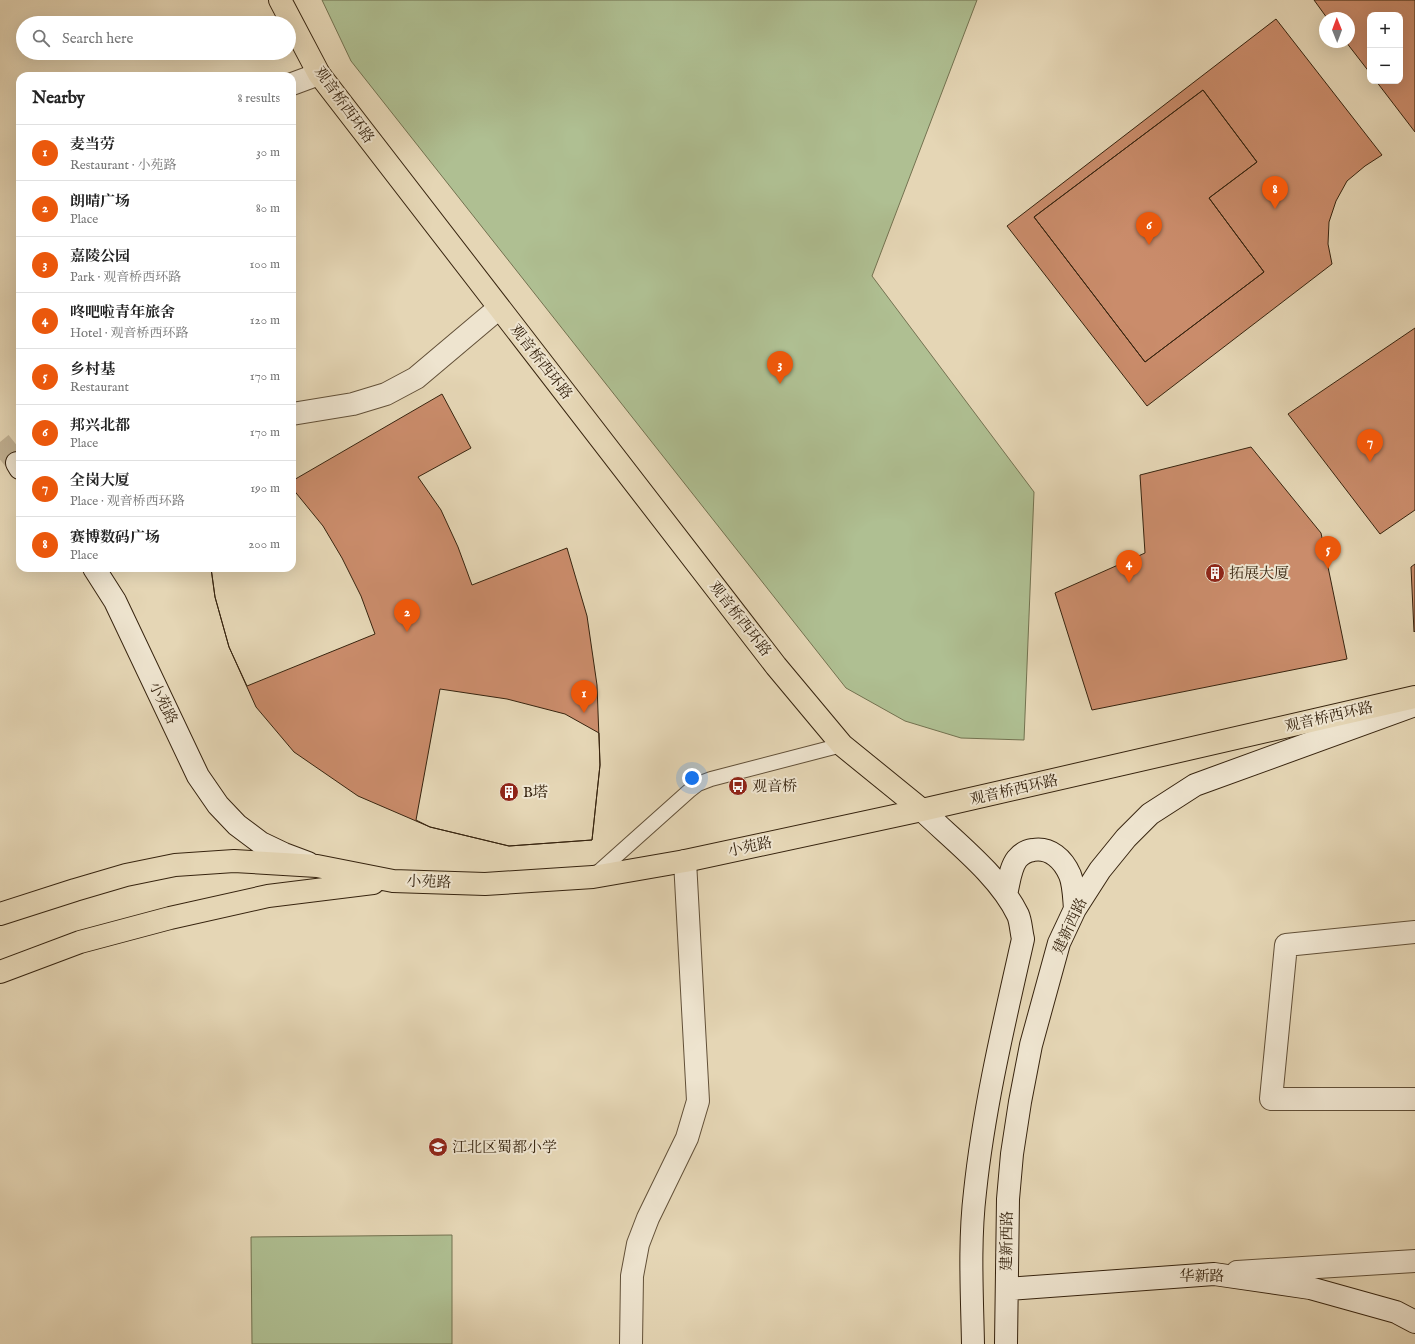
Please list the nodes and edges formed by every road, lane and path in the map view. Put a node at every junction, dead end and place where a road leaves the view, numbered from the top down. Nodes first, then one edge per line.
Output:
1 (280, 0) edge
2 (288, 16) edge
3 (296, 30) edge
4 (319, 74) junction
5 (296, 83) edge
6 (499, 308) junction
7 (296, 413) edge
8 (97, 572) edge
9 (1415, 697) edge
10 (1415, 705) edge
11 (842, 745) junction
12 (922, 810) junction
13 (685, 861) junction
14 (317, 866) junction
15 (593, 877) junction
16 (393, 881) junction
17 (1006, 894) junction
18 (1075, 908) junction
19 (0, 914) edge
20 (1415, 932) edge
21 (0, 972) edge
22 (1415, 1099) edge
23 (1415, 1261) edge
24 (1214, 1274) junction
25 (1007, 1289) junction
26 (1415, 1322) edge
27 (631, 1344) edge
28 (973, 1344) edge
29 (1006, 1344) edge

1 - 2 main road, 观音桥西环路
3 - 4 main road, 观音桥西环路
4 - 5 street
4 - 6 main road, 观音桥西环路
6 - 7 street
6 - 11 main road, 观音桥西环路
8 - 14 street, 小苑路
9 - 12 main road, 观音桥西环路
10 - 18 street, 建新西路
11 - 12 main road, 观音桥西环路
11 - 15 lane
12 - 13 main road, 小苑路
12 - 17 street
13 - 15 main road, 小苑路
13 - 27 street
14 - 16 main road, 小苑路
14 - 19 main road
15 - 16 main road, 小苑路
16 - 21 main road
17 - 18 street
17 - 28 street
18 - 25 street, 建新西路
20 - 22 street
23 - 24 street
24 - 25 street, 华新路
24 - 26 street, 华新路
25 - 29 street, 建新西路

